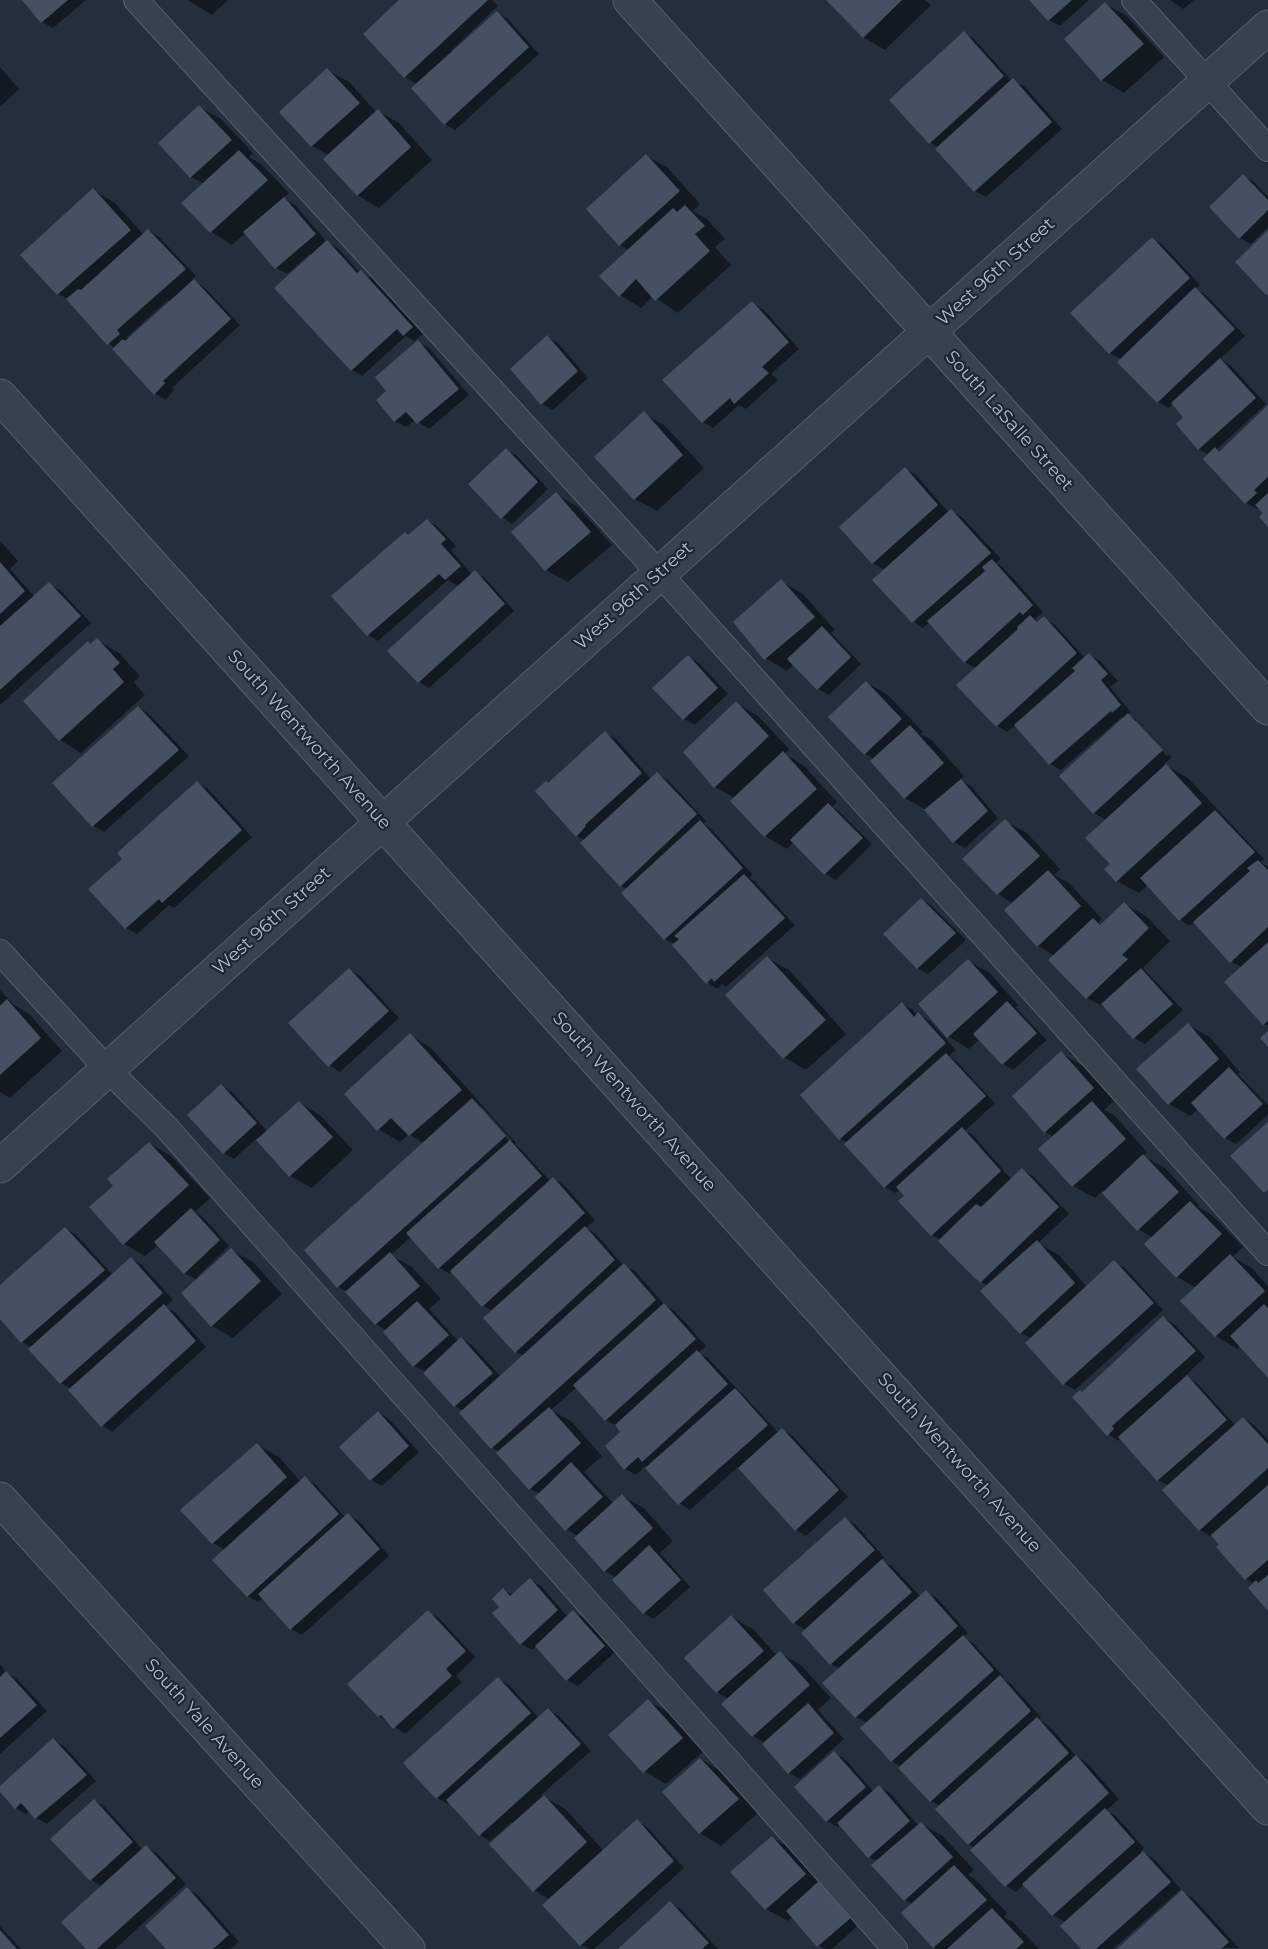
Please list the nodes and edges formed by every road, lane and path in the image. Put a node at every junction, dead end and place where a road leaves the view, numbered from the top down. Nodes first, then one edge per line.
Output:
1 (136, 0) edge
2 (630, 0) edge
3 (1134, 0) edge
4 (1268, 27) edge
5 (1207, 82) junction
6 (1268, 149) edge
7 (929, 332) junction
8 (0, 396) edge
9 (659, 573) junction
10 (1268, 708) edge
11 (383, 822) junction
12 (0, 952) edge
13 (107, 1069) junction
14 (0, 1166) edge
15 (1268, 1253) edge
16 (0, 1499) edge
17 (1268, 1808) edge
18 (408, 1949) edge
19 (895, 1949) edge

1 - 9 lane
2 - 7 street, South LaSalle Street
3 - 5 lane
4 - 5 street, West 96th Street
5 - 6 lane
5 - 7 street, West 96th Street
7 - 9 street, West 96th Street
7 - 10 street, South LaSalle Street
8 - 11 street, South Wentworth Avenue
9 - 11 street, West 96th Street
9 - 15 lane
11 - 13 street, West 96th Street
11 - 17 street, South Wentworth Avenue
12 - 13 lane
13 - 14 street, West 96th Street
13 - 19 lane
16 - 18 street, South Yale Avenue

